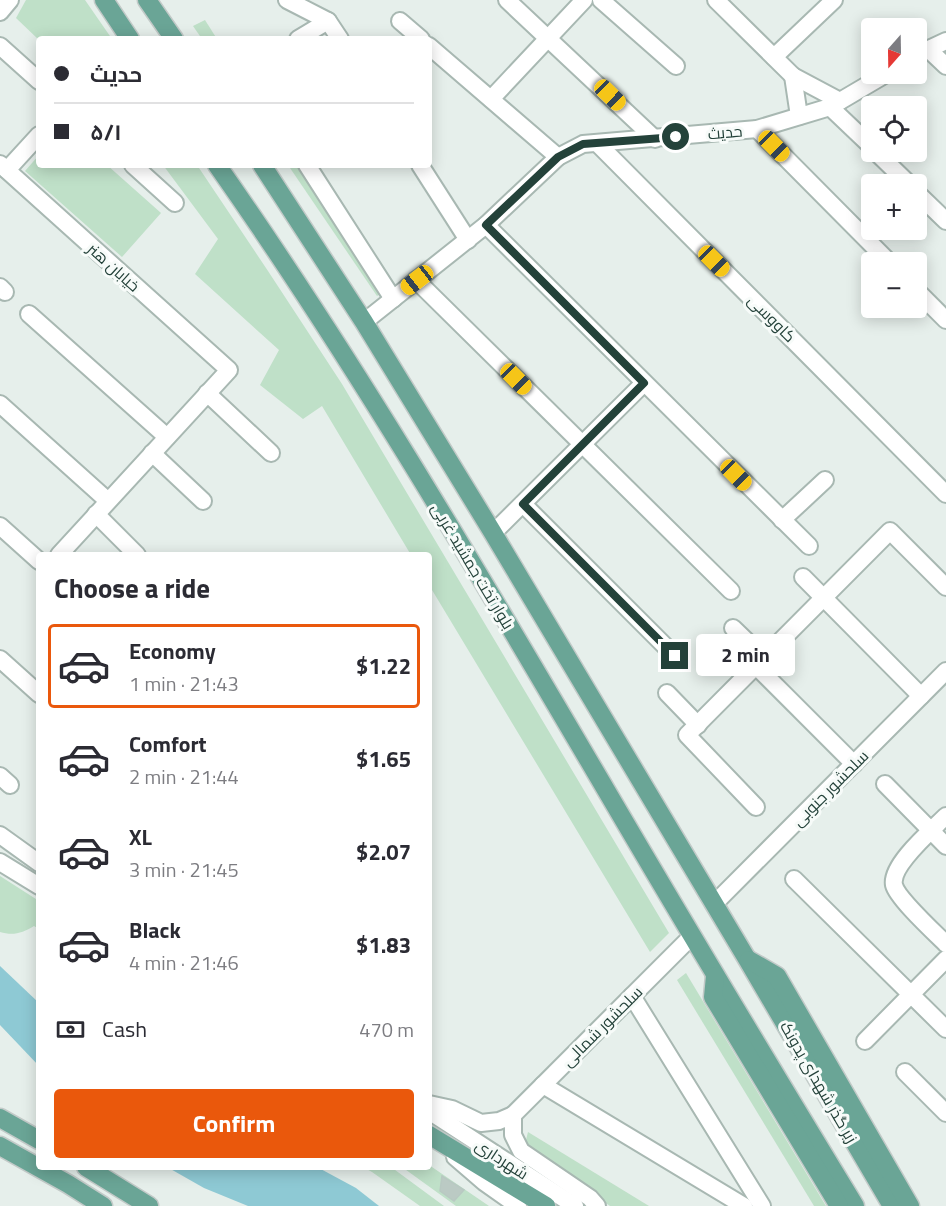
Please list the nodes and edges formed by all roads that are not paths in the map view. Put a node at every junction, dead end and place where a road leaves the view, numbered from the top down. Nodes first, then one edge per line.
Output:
1 (10, 0) edge
2 (104, 0) edge
3 (147, 0) edge
4 (287, 0) edge
5 (507, 0) edge
6 (584, 0) edge
7 (600, 0) edge
8 (716, 0) edge
9 (832, 1) edge
10 (0, 12) edge
11 (328, 21) junction
12 (400, 21) dead end
13 (128, 36) edge
14 (172, 36) edge
15 (303, 36) edge
16 (338, 36) edge
17 (418, 36) edge
18 (549, 38) junction
19 (946, 41) edge
20 (0, 46) edge
21 (432, 49) edge
22 (927, 50) edge
23 (927, 55) edge
24 (774, 57) junction
25 (676, 66) dead end
26 (946, 66) edge
27 (793, 76) junction
28 (36, 78) edge
29 (869, 84) edge
30 (491, 99) junction
31 (835, 104) junction
32 (800, 116) junction
33 (757, 129) junction
34 (861, 134) edge
35 (36, 138) edge
36 (656, 139) junction
37 (597, 143) junction
38 (558, 157) junction
39 (886, 162) edge
40 (4, 167) edge
41 (136, 168) edge
42 (219, 168) edge
43 (264, 168) edge
44 (309, 168) edge
45 (422, 168) edge
46 (899, 174) edge
47 (176, 203) dead end
48 (927, 203) edge
49 (946, 221) edge
50 (486, 225) junction
51 (468, 240) junction
52 (879, 252) edge
53 (417, 280) junction
54 (393, 299) junction
55 (927, 301) edge
56 (29, 314) dead end
57 (946, 320) edge
58 (364, 322) junction
59 (644, 383) junction
60 (207, 393) junction
61 (0, 404) edge
62 (167, 438) junction
63 (583, 444) junction
64 (152, 453) junction
65 (271, 453) dead end
66 (825, 480) dead end
67 (946, 494) edge
68 (108, 501) junction
69 (203, 501) dead end
70 (523, 504) junction
71 (96, 514) junction
72 (783, 520) junction
73 (0, 526) edge
74 (493, 533) junction
75 (808, 546) dead end
76 (62, 552) edge
77 (134, 552) edge
78 (36, 558) edge
79 (803, 577) dead end
80 (946, 587) edge
81 (731, 591) dead end
82 (824, 598) junction
83 (733, 628) dead end
84 (675, 656) dead end
85 (0, 659) edge
86 (760, 662) junction
87 (946, 671) edge
88 (36, 691) edge
89 (668, 693) dead end
90 (921, 696) junction
91 (692, 730) junction
92 (854, 764) junction
93 (885, 784) dead end
94 (756, 807) dead end
95 (946, 816) edge
96 (931, 831) junction
97 (0, 835) edge
98 (946, 846) edge
99 (36, 861) edge
100 (0, 862) edge
101 (794, 879) dead end
102 (36, 884) edge
103 (714, 904) junction
104 (692, 936) junction
105 (946, 944) edge
106 (747, 959) junction
107 (946, 959) edge
108 (715, 976) junction
109 (911, 995) junction
110 (632, 996) junction
111 (946, 1029) edge
112 (865, 1041) dead end
113 (905, 1072) dead end
114 (543, 1086) junction
115 (432, 1105) edge
116 (946, 1113) edge
117 (432, 1114) edge
118 (513, 1115) junction
119 (0, 1118) edge
120 (432, 1137) edge
121 (36, 1138) edge
122 (432, 1138) edge
123 (0, 1146) edge
124 (36, 1166) edge
125 (43, 1170) edge
126 (91, 1170) edge
127 (103, 1206) edge
128 (149, 1206) edge
129 (518, 1206) edge
130 (546, 1206) edge
131 (575, 1206) edge
132 (597, 1206) edge
133 (744, 1206) edge
134 (762, 1206) edge
135 (838, 1206) edge
136 (855, 1206) edge
137 (892, 1206) edge
138 (910, 1206) edge

1 - 10 street
2 - 13 main road
3 - 14 main road
4 - 11 street
5 - 18 street
6 - 18 street
7 - 25 street
8 - 24 street
9 - 24 street
11 - 15 street
11 - 16 street
12 - 17 street
18 - 30 street
18 - 36 street
19 - 22 street
20 - 28 street
21 - 30 street
23 - 26 street
24 - 27 street
27 - 31 street
27 - 32 street
29 - 31 street, حدیث
30 - 38 street
31 - 32 street, حدیث
31 - 34 street
32 - 33 street, حدیث
33 - 36 street, حدیث
33 - 52 street
35 - 40 street
36 - 37 street, حدیث
37 - 38 street, حدیث
37 - 67 street, کاووسی
38 - 50 street, حدیث
39 - 46 street
40 - 60 street, خیابان هنر
41 - 47 street
42 - 104 main road, بلوار تخت جمشید غربی
43 - 58 main road, بلوار تخت جمشید غربی
44 - 54 street
45 - 51 street
48 - 49 street
50 - 51 street, حدیث
50 - 59 street
51 - 53 street, حدیث
53 - 54 street, حدیث
53 - 63 street
54 - 58 street, حدیث
55 - 57 street
56 - 62 street
58 - 74 main road, بلوار تخت جمشید غربی
59 - 63 street
59 - 72 street
60 - 62 street
60 - 65 street
61 - 68 street
62 - 64 street
63 - 70 street
63 - 81 street
64 - 68 street
64 - 69 street
66 - 72 street
68 - 71 street
70 - 74 street
70 - 84 street
71 - 76 street
71 - 77 street
72 - 75 street
73 - 78 street
74 - 103 main road, بلوار تخت جمشید غربی
79 - 82 street
80 - 82 street
82 - 86 street
82 - 90 street
83 - 86 street
85 - 88 street
86 - 91 street
86 - 92 street
87 - 90 street, سلحشور جنوبی
89 - 91 street
90 - 92 street, سلحشور جنوبی
91 - 94 street
92 - 103 street, سلحشور جنوبی
93 - 96 street
95 - 96 street
96 - 98 street
96 - 105 street
97 - 99 street
100 - 102 street
101 - 109 street
103 - 106 main road, بلوار تخت جمشید غربی
104 - 108 main road, بلوار تخت جمشید غربی
104 - 110 street, سلحشور شمالی
106 - 137 main road, زیر گذر شهدای پدونک
106 - 138 main road
107 - 109 street
108 - 135 main road
108 - 136 main road, زیر گذر شهدای پدونک
109 - 111 street
109 - 112 street
110 - 114 street, سلحشور شمالی
110 - 134 street
113 - 116 street
114 - 118 street, سلحشور شمالی
114 - 133 street
115 - 118 street
117 - 131 street, شهرداری
118 - 132 street
119 - 121 main road
120 - 130 main road
122 - 129 street, شهرداری
123 - 124 main road
125 - 127 main road
126 - 128 main road

